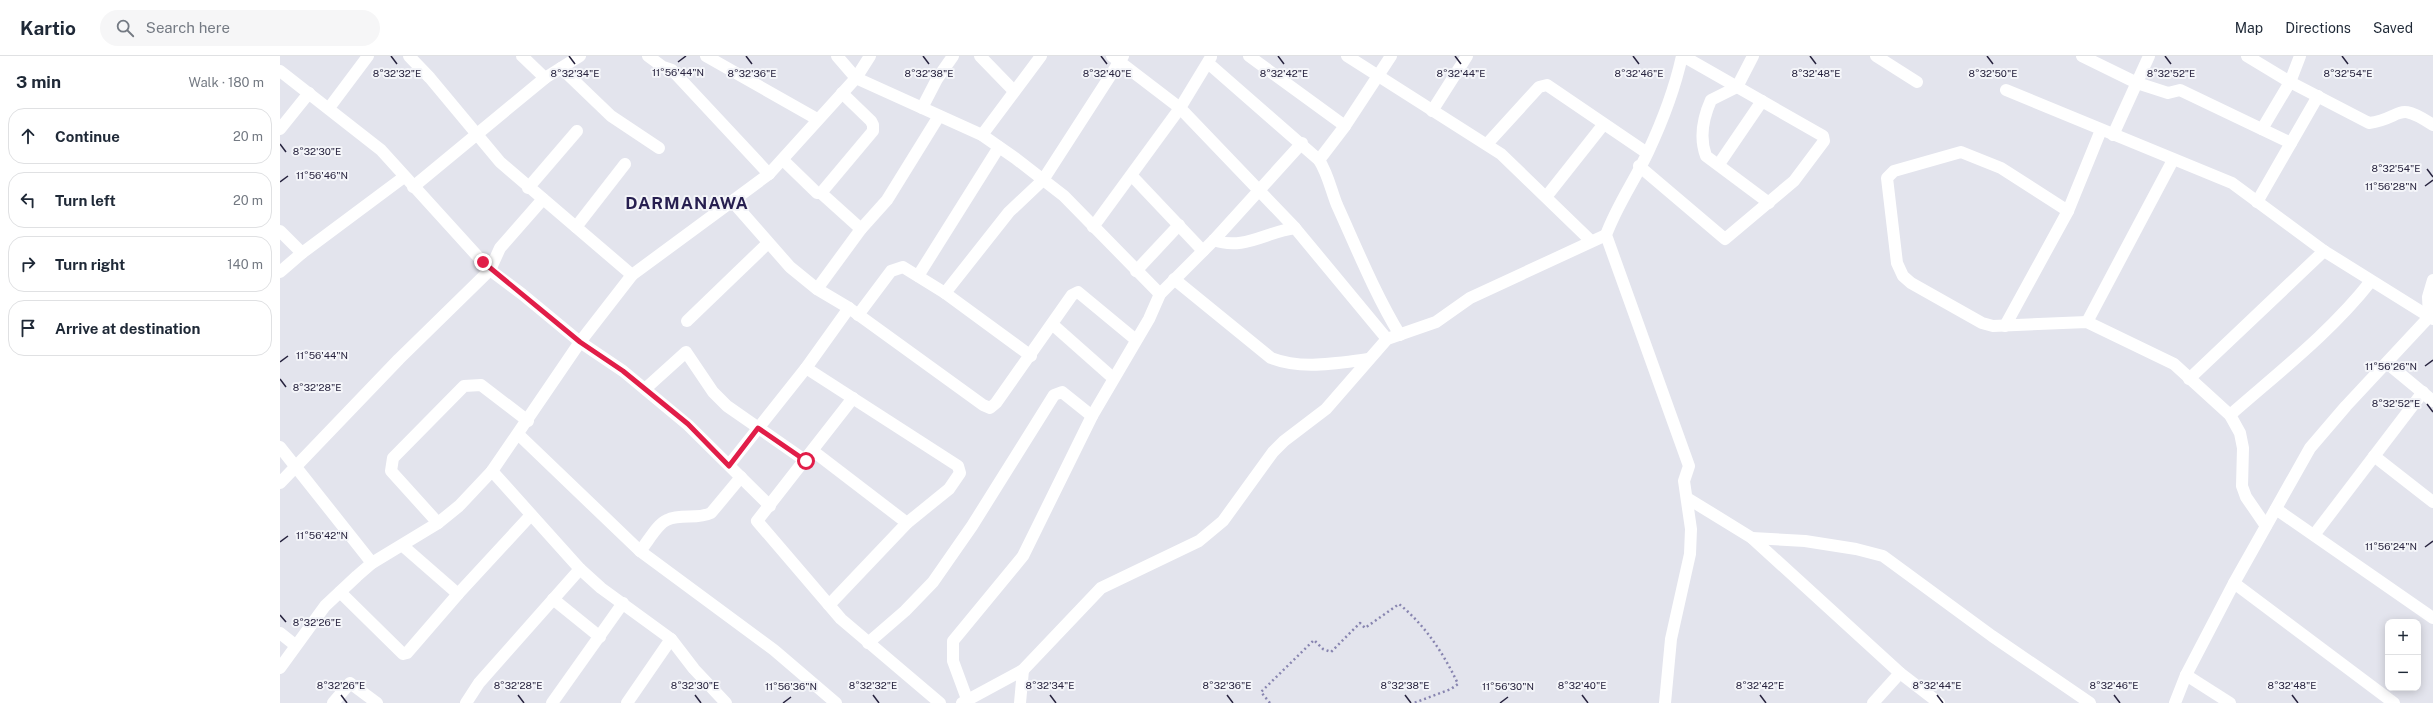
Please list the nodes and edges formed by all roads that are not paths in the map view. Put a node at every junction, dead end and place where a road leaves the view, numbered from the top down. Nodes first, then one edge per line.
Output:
1 (368, 56) edge
2 (409, 56) edge
3 (522, 56) edge
4 (580, 56) edge
5 (648, 56) edge
6 (706, 56) edge
7 (837, 56) edge
8 (870, 56) edge
9 (953, 56) edge
10 (980, 56) edge
11 (1041, 56) edge
12 (1250, 56) edge
13 (1347, 56) edge
14 (1391, 56) edge
15 (1466, 56) edge
16 (1683, 56) edge
17 (1753, 56) edge
18 (1876, 56) edge
19 (2082, 56) edge
20 (2149, 56) edge
21 (2247, 56) edge
22 (2300, 56) edge
23 (1118, 58) edge
24 (1210, 59) edge
25 (561, 68) junction
26 (280, 71) edge
27 (1378, 76) junction
28 (545, 78) junction
29 (856, 78) junction
30 (1917, 82) dead end
31 (2290, 82) junction
32 (2137, 83) junction
33 (1737, 87) junction
34 (2006, 90) dead end
35 (1014, 91) junction
36 (309, 93) junction
37 (842, 93) junction
38 (2318, 96) junction
39 (1762, 101) junction
40 (329, 108) junction
41 (922, 108) junction
42 (1180, 108) junction
43 (1432, 111) junction
44 (939, 116) junction
45 (817, 119) junction
46 (2431, 120) edge
47 (1603, 125) junction
48 (1345, 126) junction
49 (280, 129) edge
50 (2262, 129) junction
51 (2101, 130) junction
52 (577, 131) dead end
53 (478, 133) junction
54 (982, 135) junction
55 (2113, 135) junction
56 (1302, 143) junction
57 (2291, 143) junction
58 (1487, 144) junction
59 (999, 147) junction
60 (659, 148) dead end
61 (1648, 153) junction
62 (783, 160) junction
63 (1319, 160) junction
64 (2173, 160) junction
65 (625, 164) dead end
66 (1719, 164) junction
67 (1639, 166) junction
68 (769, 174) junction
69 (1132, 176) junction
70 (404, 177) junction
71 (1043, 180) junction
72 (413, 187) junction
73 (528, 188) junction
74 (1260, 192) junction
75 (821, 194) junction
76 (1546, 197) junction
77 (543, 199) junction
78 (732, 201) junction
79 (1769, 202) junction
80 (2257, 202) junction
81 (2068, 211) junction
82 (1179, 225) junction
83 (576, 227) junction
84 (1094, 227) junction
85 (1295, 228) junction
86 (861, 229) junction
87 (280, 231) edge
88 (1606, 234) junction
89 (1214, 240) junction
90 (1591, 241) junction
91 (768, 244) junction
92 (1203, 251) junction
93 (2324, 251) junction
94 (302, 253) junction
95 (490, 270) junction
96 (1136, 271) junction
97 (280, 272) edge
98 (632, 275) junction
99 (918, 276) junction
100 (1174, 279) junction
101 (2433, 280) edge
102 (2371, 281) junction
103 (817, 289) junction
104 (945, 293) junction
105 (1160, 294) junction
106 (854, 311) junction
107 (2431, 318) edge
108 (687, 321) dead end
109 (2087, 322) junction
110 (1052, 324) junction
111 (2005, 326) junction
112 (1400, 335) junction
113 (1387, 339) junction
114 (1136, 340) junction
115 (580, 342) junction
116 (1031, 356) junction
117 (1369, 359) junction
118 (2387, 363) junction
119 (806, 368) junction
120 (1113, 378) junction
121 (2189, 379) junction
122 (645, 389) junction
123 (2423, 392) junction
124 (853, 398) junction
125 (2433, 400) edge
126 (2230, 415) junction
127 (1092, 416) junction
128 (528, 421) junction
129 (758, 428) junction
130 (519, 435) junction
131 (280, 447) edge
132 (813, 451) junction
133 (2374, 456) junction
134 (806, 461) junction
135 (296, 465) junction
136 (729, 466) junction
137 (492, 471) junction
138 (741, 477) junction
139 (280, 483) edge
140 (1687, 498) junction
141 (2433, 502) edge
142 (770, 506) junction
143 (2276, 509) junction
144 (531, 515) junction
145 (438, 523) junction
146 (907, 523) junction
147 (2266, 526) junction
148 (2314, 535) junction
149 (1752, 538) junction
150 (403, 546) junction
151 (640, 551) junction
152 (372, 563) junction
153 (580, 569) junction
154 (2234, 583) junction
155 (340, 592) junction
156 (458, 594) junction
157 (553, 599) junction
158 (623, 603) junction
159 (829, 605) junction
160 (2433, 618) edge
161 (280, 633) edge
162 (600, 637) junction
163 (671, 639) junction
164 (868, 643) junction
165 (295, 645) junction
166 (280, 668) edge
167 (1023, 670) junction
168 (1900, 674) junction
169 (2186, 675) junction
170 (964, 701) edge
171 (333, 703) edge
172 (377, 703) edge
173 (466, 703) edge
174 (552, 703) edge
175 (627, 703) edge
176 (725, 703) edge
177 (836, 703) edge
178 (940, 703) edge
179 (1020, 703) edge
180 (1665, 703) edge
181 (1873, 703) edge
182 (1939, 703) edge
183 (2090, 703) edge
184 (2174, 703) edge
185 (2230, 703) edge
186 (2394, 703) edge

1 - 40 street
2 - 53 street
3 - 28 street
4 - 25 street
5 - 68 street
6 - 45 street
7 - 29 street
8 - 29 street
9 - 41 street
10 - 35 street
11 - 35 street
12 - 48 street
13 - 27 street
14 - 27 street
15 - 43 street
16 - 33 street
16 - 61 street
17 - 33 street
18 - 30 street
19 - 32 street
20 - 32 street
21 - 31 street
22 - 31 street
23 - 42 street
23 - 71 street
24 - 42 street
24 - 56 street
25 - 28 street
25 - 60 street
26 - 36 street
27 - 43 street
27 - 48 street
28 - 53 street
29 - 37 street
29 - 41 street
31 - 38 street
31 - 50 street
32 - 50 street
32 - 55 street
33 - 39 street
33 - 66 street
34 - 51 street
35 - 54 street
36 - 40 street
36 - 49 street
37 - 45 street
37 - 75 street
38 - 46 street
38 - 57 street
39 - 66 street
39 - 79 street
40 - 70 street
41 - 44 street
42 - 69 street
42 - 74 street
43 - 58 street
44 - 54 street
44 - 86 street
45 - 62 street
47 - 58 street
47 - 61 street
47 - 76 street
48 - 63 street
50 - 57 street
51 - 55 street
51 - 81 street
52 - 73 street
53 - 72 street
53 - 73 street
54 - 59 street
55 - 64 street
56 - 63 street
56 - 74 street
57 - 80 street
58 - 76 street
59 - 71 street
59 - 99 street
61 - 67 street
62 - 68 street
62 - 75 street
63 - 112 street
64 - 80 street
64 - 109 street
65 - 83 street
66 - 79 street
67 - 79 street
67 - 88 street
68 - 78 street
69 - 82 street
69 - 84 street
70 - 72 street
70 - 94 street
71 - 84 street
71 - 104 street
72 - 95 street
73 - 77 street
74 - 85 street
74 - 89 street
75 - 86 street
76 - 90 street
77 - 83 street
77 - 95 street
78 - 91 street
78 - 98 street
80 - 93 street
81 - 111 street
81 - 111 street
82 - 92 street
82 - 96 street
83 - 98 street
84 - 96 street
85 - 89 street
85 - 113 street
86 - 103 street
87 - 94 street
88 - 90 street
88 - 140 street
89 - 92 street
90 - 112 street
91 - 103 street
91 - 108 street
92 - 100 street
93 - 102 street
93 - 121 street
94 - 97 street
95 - 115 street
95 - 135 street
96 - 105 street
98 - 115 street
99 - 104 street
99 - 106 street
100 - 105 street
100 - 117 street
101 - 107 street
102 - 107 street
102 - 126 street
103 - 106 street
104 - 116 street
105 - 114 street
106 - 116 street
106 - 119 street
107 - 118 street
109 - 111 street
109 - 121 street
110 - 114 street
110 - 116 street
110 - 120 street
112 - 113 street
113 - 117 street
114 - 120 street
115 - 122 street
115 - 128 street
117 - 167 street
118 - 123 street
118 - 143 street
119 - 124 street
119 - 129 street
120 - 127 street
121 - 126 street
122 - 129 street
122 - 136 street
123 - 125 street
123 - 133 street
124 - 132 street
124 - 146 street
126 - 147 street
127 - 164 street
127 - 170 street
128 - 130 street
128 - 145 street
129 - 134 street
129 - 136 street
130 - 137 street
130 - 151 street
131 - 135 street
132 - 134 street
132 - 146 street
133 - 141 street
133 - 148 street
134 - 142 street
135 - 139 street
135 - 152 street
136 - 138 street
137 - 144 street
137 - 145 street
138 - 142 street
138 - 151 street
140 - 149 street
140 - 180 street
142 - 159 street
143 - 147 street
143 - 148 street
144 - 153 street
144 - 156 street
145 - 150 street
146 - 159 street
147 - 154 street
148 - 160 street
149 - 168 street
149 - 183 street
150 - 152 street
150 - 156 street
151 - 177 street
152 - 155 street
153 - 157 street
153 - 158 street
154 - 169 street
154 - 186 street
155 - 156 street
155 - 165 street
157 - 162 street
157 - 173 street
158 - 162 street
158 - 163 street
159 - 164 street
161 - 165 street
162 - 174 street
163 - 175 street
163 - 176 street
164 - 178 street
165 - 166 street
167 - 170 street
167 - 179 street
168 - 181 street
168 - 182 street
169 - 184 street
169 - 185 street
171 - 172 street

